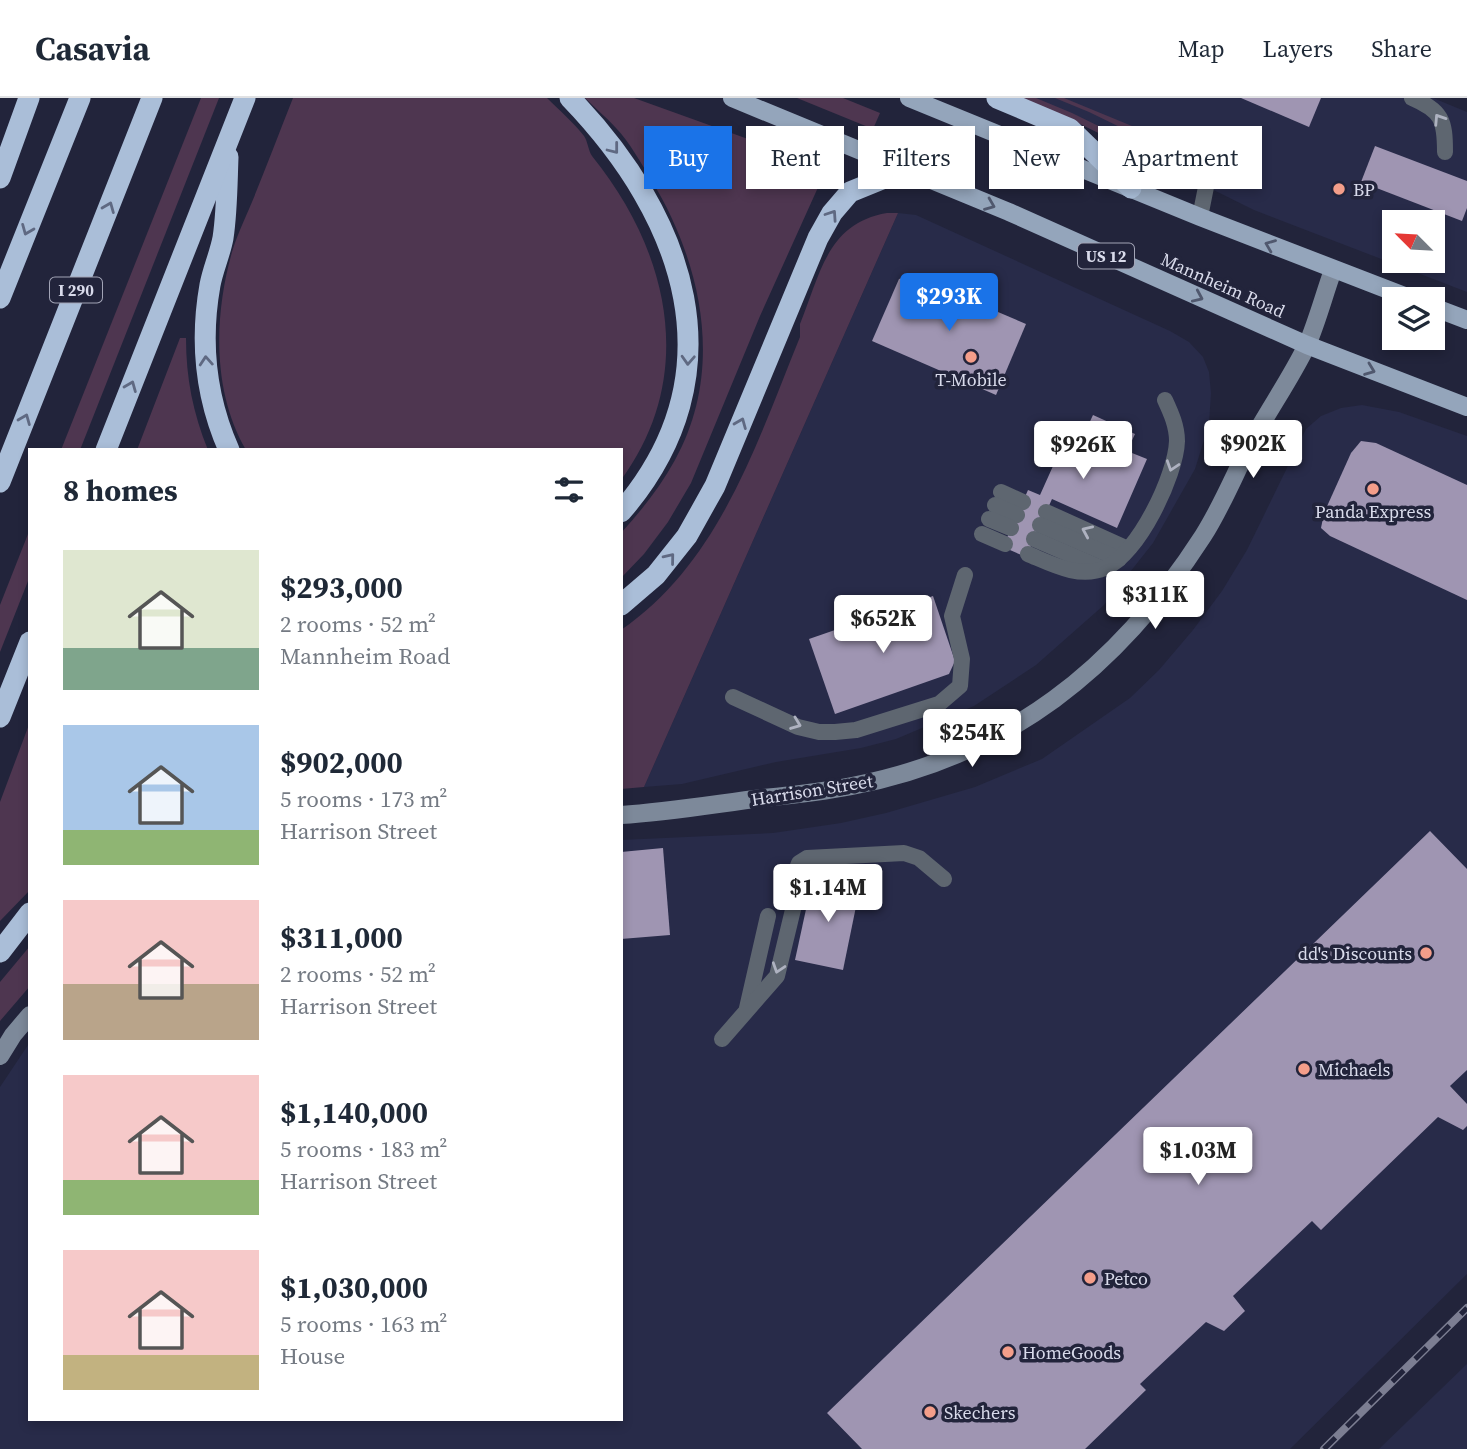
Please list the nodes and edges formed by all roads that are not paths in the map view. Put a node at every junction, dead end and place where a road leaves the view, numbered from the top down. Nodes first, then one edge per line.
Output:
1 (29, 98) edge
2 (80, 98) edge
3 (152, 98) edge
4 (245, 98) edge
5 (569, 98) edge
6 (732, 98) edge
7 (909, 98) edge
8 (997, 98) edge
9 (1412, 98) edge
10 (229, 138) junction
11 (858, 151) edge
12 (1445, 152) dead end
13 (1098, 156) edge
14 (1098, 175) edge
15 (0, 178) edge
16 (858, 189) edge
17 (952, 189) edge
18 (1133, 189) edge
19 (1206, 189) edge
20 (1200, 217) junction
21 (1333, 270) junction
22 (1382, 288) edge
23 (0, 298) edge
24 (1445, 312) edge
25 (1467, 320) edge
26 (1307, 345) junction
27 (1165, 400) dead end
28 (1467, 407) edge
29 (107, 448) edge
30 (228, 448) edge
31 (0, 482) edge
32 (995, 505) joint
33 (623, 510) edge
34 (982, 534) dead end
35 (1005, 544) dead end
36 (1123, 554) junction
37 (965, 575) dead end
38 (623, 603) edge
39 (28, 647) edge
40 (733, 697) dead end
41 (0, 717) edge
42 (623, 815) edge
43 (944, 879) dead end
44 (28, 916) edge
45 (768, 916) dead end
46 (0, 952) edge
47 (746, 1011) junction
48 (28, 1017) edge
49 (722, 1039) dead end
50 (0, 1056) edge

1 - 15 highway
2 -> 23 highway
31 -> 3 highway, I 290
4 - 10 highway
5 -> 33 highway
6 - 11 main road, Mannheim Road / US 12
7 - 14 main road
8 - 13 highway
12 -> 9 lane
29 -> 10 highway
30 -> 10 highway
38 -> 16 highway
17 -> 26 main road, Mannheim Road / US 12
18 - 20 main road
19 - 20 lane
21 -> 20 main road
21 - 22 main road
21 - 26 main road, Harrison Street
24 - 25 main road
26 -> 28 main road, Mannheim Road / US 12
26 - 42 main road, Harrison Street
27 -> 36 lane
32 - 32 lane
34 - 35 lane
36 -> 36 lane
40 -> 37 lane
39 - 41 highway
43 -> 47 lane
44 - 46 highway
45 - 47 lane
47 - 49 lane
48 - 50 main road

